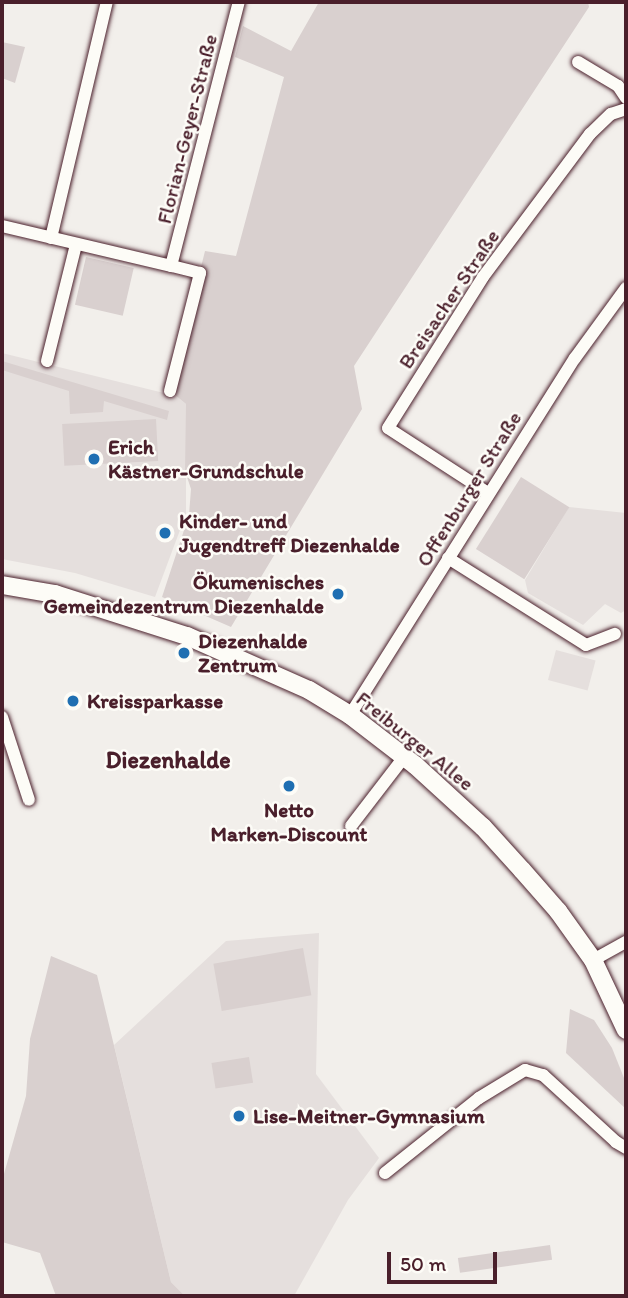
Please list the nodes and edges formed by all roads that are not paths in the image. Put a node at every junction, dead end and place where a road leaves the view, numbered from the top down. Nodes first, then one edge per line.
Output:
1 (107, 2) edge
2 (239, 2) edge
3 (578, 62) dead end
4 (626, 98) edge
5 (626, 110) edge
6 (2, 226) edge
7 (51, 238) junction
8 (76, 245) junction
9 (172, 266) junction
10 (626, 288) edge
11 (47, 361) dead end
12 (170, 391) dead end
13 (488, 494) junction
14 (448, 558) junction
15 (2, 585) edge
16 (615, 634) dead end
17 (350, 715) junction
18 (2, 717) edge
19 (405, 756) junction
20 (29, 800) dead end
21 (351, 826) dead end
22 (626, 942) edge
23 (593, 960) junction
24 (626, 1030) edge
25 (626, 1148) edge
26 (385, 1173) dead end

1 - 7 street
2 - 9 street, Florian-Geyer-Straße
3 - 4 street
5 - 13 street, Breisacher Straße
6 - 7 street
7 - 8 street
8 - 9 street
8 - 11 street
9 - 12 street
10 - 13 street, Offenburger Straße
13 - 14 street, Offenburger Straße
14 - 16 street
14 - 17 street, Offenburger Straße
15 - 17 street, Freiburger Allee
17 - 19 street, Freiburger Allee
18 - 20 street
19 - 21 street
19 - 23 street, Freiburger Allee
22 - 23 street
23 - 24 street, Freiburger Allee
25 - 26 street

